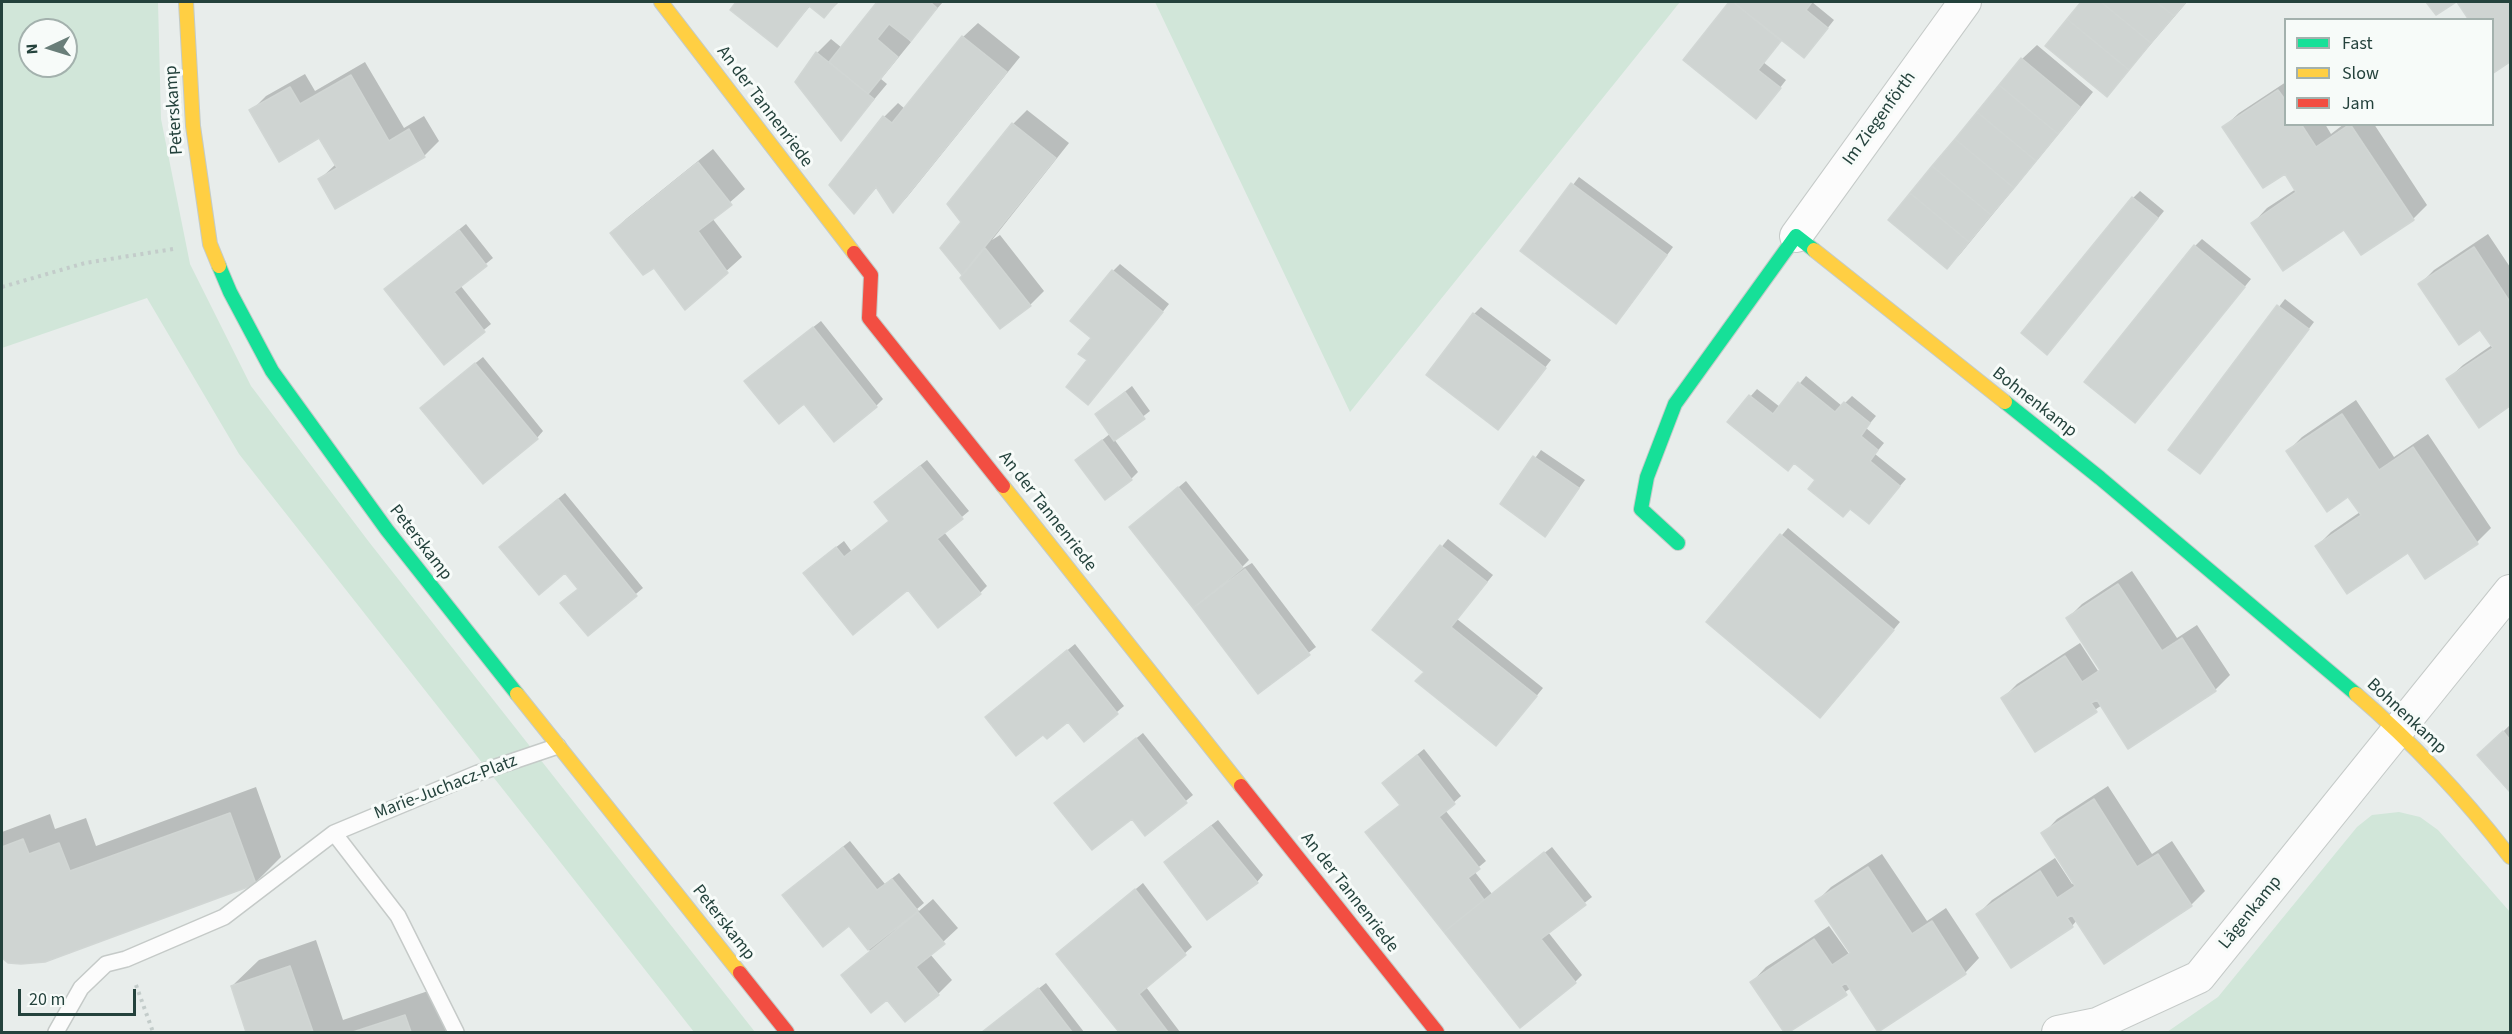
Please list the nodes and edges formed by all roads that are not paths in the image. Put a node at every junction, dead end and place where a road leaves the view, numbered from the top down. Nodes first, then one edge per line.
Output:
1 (186, 2) edge
2 (661, 2) edge
3 (1965, 2) edge
4 (1796, 236) junction
5 (1678, 543) dead end
6 (2511, 591) edge
7 (2399, 731) junction
8 (558, 746) junction
9 (334, 833) junction
10 (2511, 856) edge
11 (56, 1032) edge
12 (456, 1032) edge
13 (787, 1032) edge
14 (1437, 1032) edge
15 (2058, 1032) edge

1 - 8 street, Peterskamp
2 - 14 street, An der Tannenriede
3 - 4 street, Im Ziegenförth
4 - 5 street
4 - 7 street, Bohnenkamp
6 - 7 street
7 - 10 street, Bohnenkamp
7 - 15 street, Lägenkamp
8 - 9 lane, Marie-Juchacz-Platz
8 - 13 street, Peterskamp
9 - 11 lane, Marie-Juchacz-Platz
9 - 12 lane

